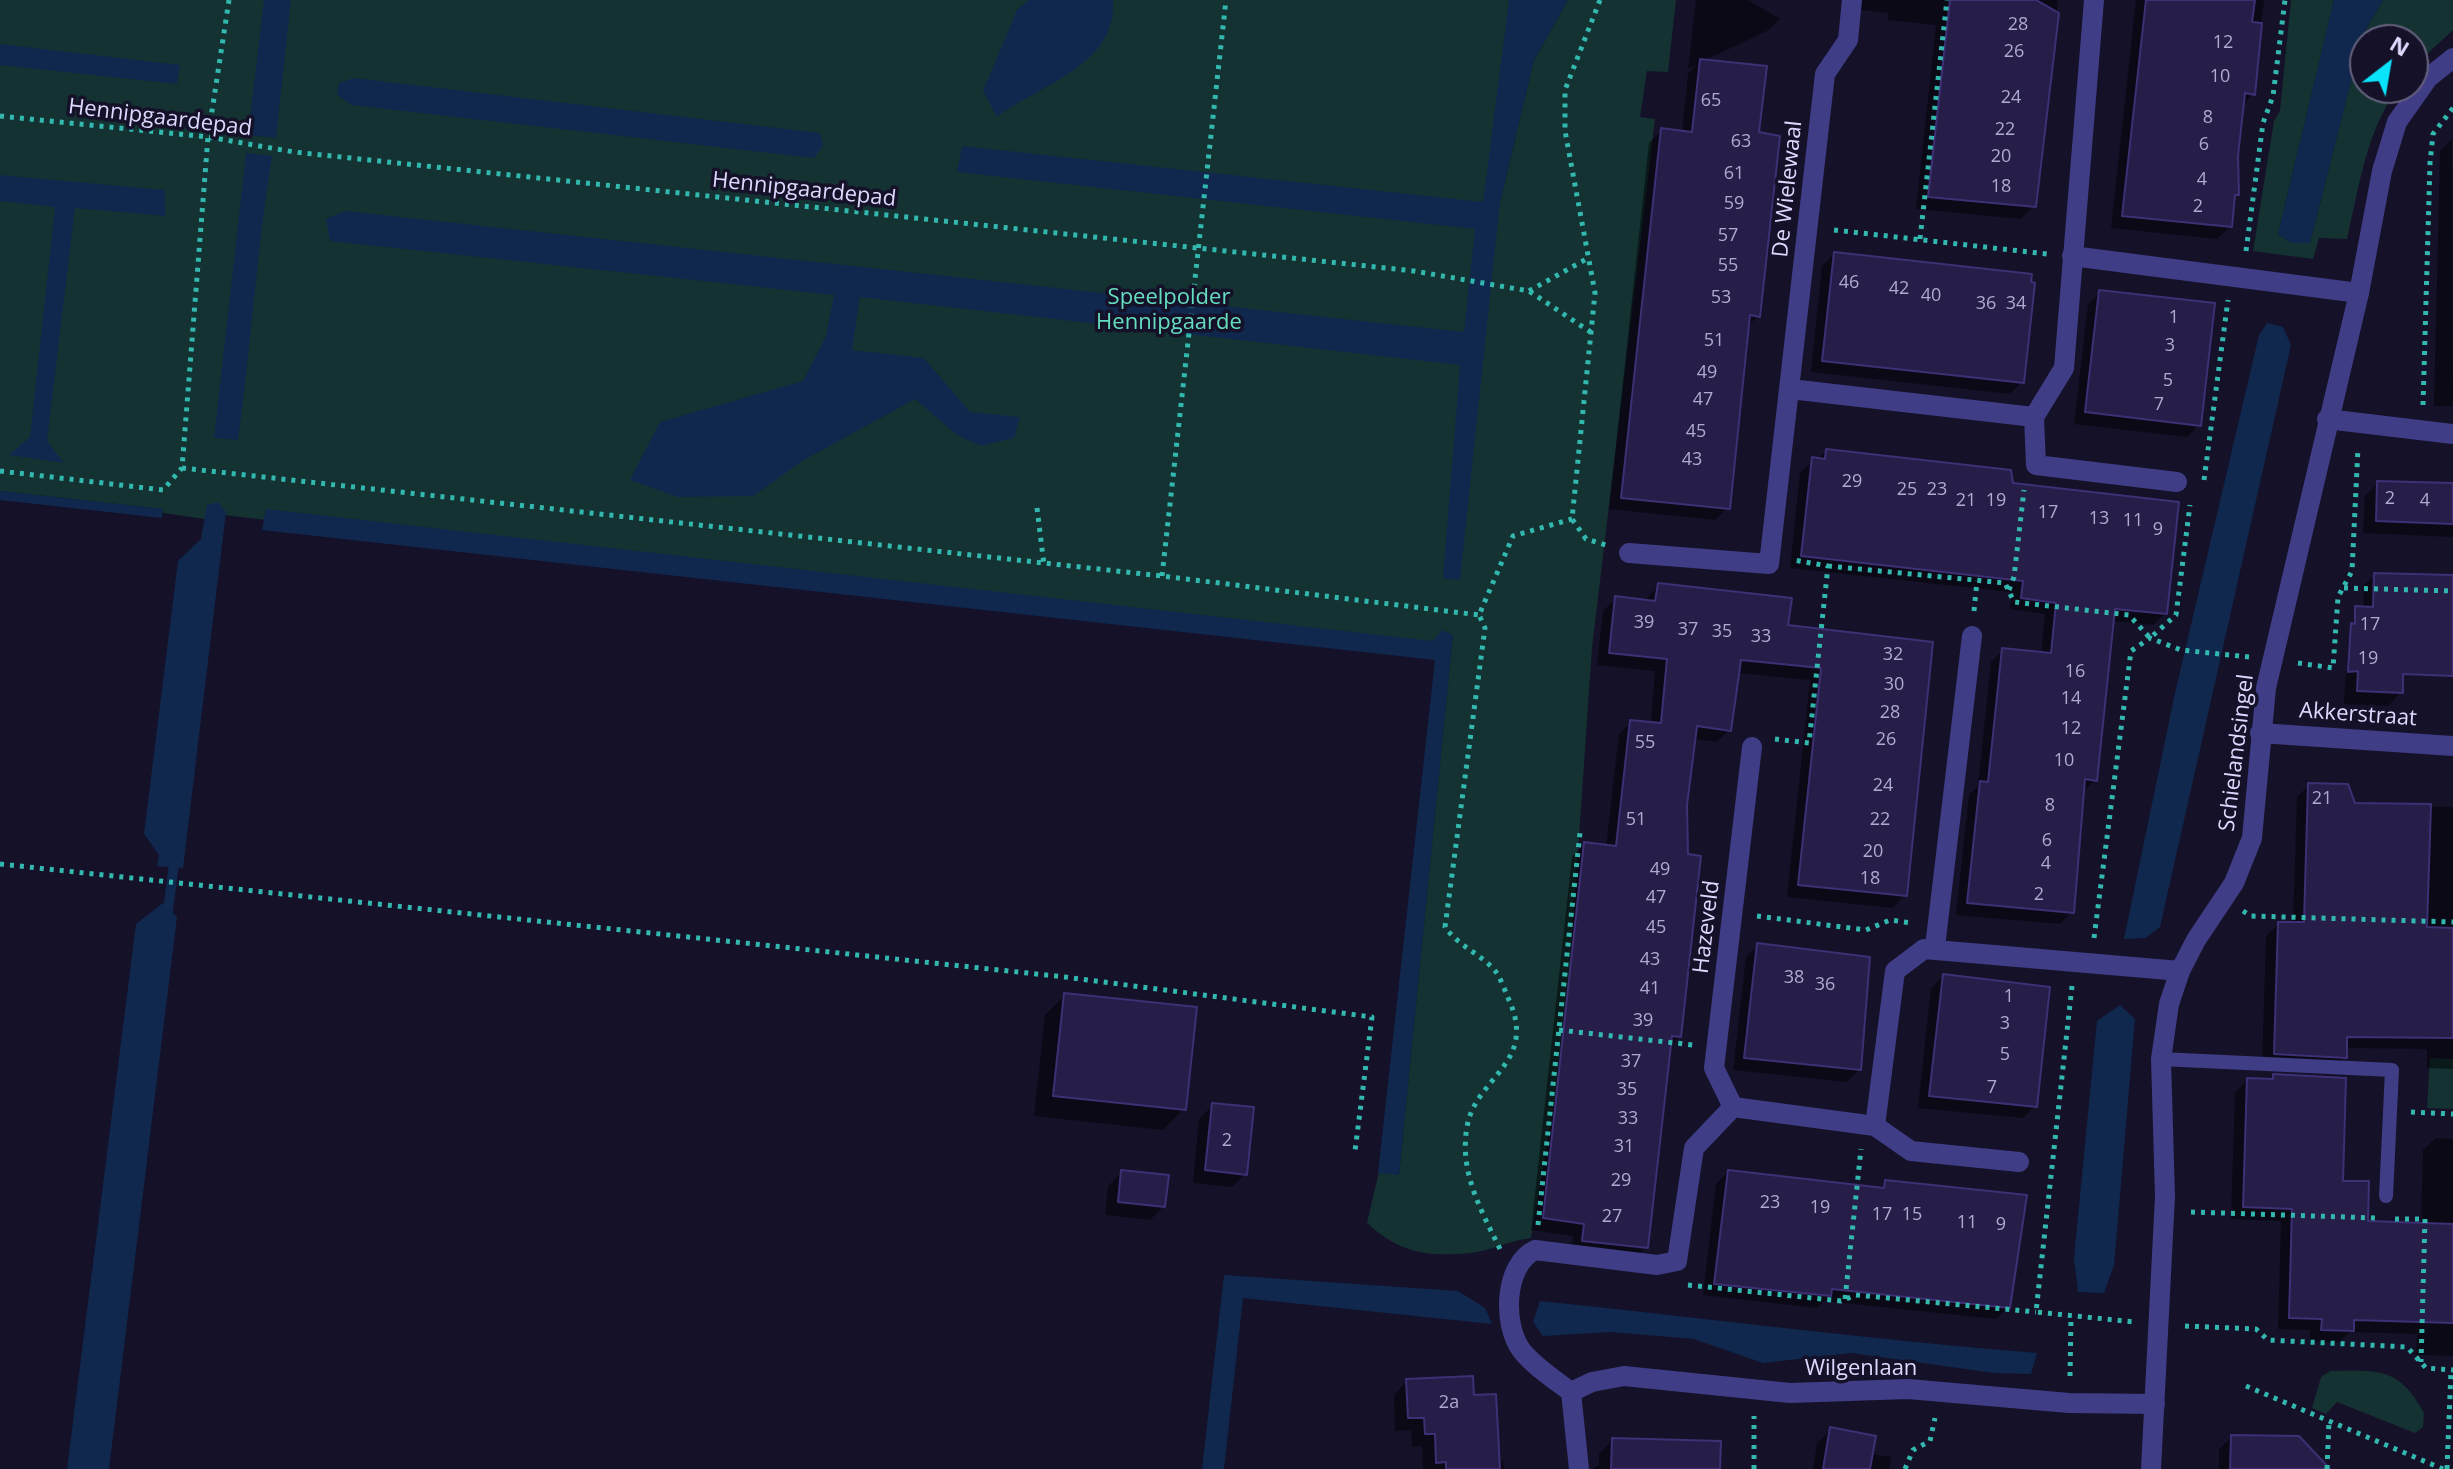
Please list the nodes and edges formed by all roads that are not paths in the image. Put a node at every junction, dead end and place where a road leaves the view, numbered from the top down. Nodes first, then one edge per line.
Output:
1 (1852, 0) edge
2 (2094, 0) edge
3 (2453, 58) edge
4 (2072, 256) junction
5 (2359, 293) junction
6 (1790, 389) junction
7 (2034, 417) junction
8 (2327, 419) junction
9 (2453, 434) edge
10 (2177, 482) road end
11 (1629, 553) road end
12 (1972, 636) dead end
13 (2260, 733) junction
14 (2453, 746) edge
15 (1752, 747) road end
16 (1937, 937) junction
17 (2180, 971) junction
18 (2161, 1059) junction
19 (1733, 1107) junction
20 (1869, 1125) junction
21 (2019, 1162) dead end
22 (2386, 1196) dead end
23 (1571, 1392) junction
24 (2155, 1404) junction
25 (1579, 1469) edge
26 (2151, 1469) edge

1 - 6 street, De Wielewaal
2 - 4 street
3 - 5 street, Schielandsingel
4 - 5 street
4 - 7 street
5 - 8 street, Schielandsingel
6 - 7 street
6 - 11 street, De Wielewaal
7 - 10 street
8 - 9 street
8 - 13 street, Schielandsingel
12 - 16 street
13 - 14 street, Akkerstraat
13 - 17 street, Schielandsingel
15 - 19 street, Hazeveld
16 - 17 street
16 - 20 street
17 - 18 street, Schielandsingel
18 - 22 lane
18 - 24 street, Schielandsingel
19 - 20 street
19 - 23 street
20 - 21 street
23 - 24 street, Wilgenlaan
23 - 25 street
24 - 26 street, Schielandsingel

